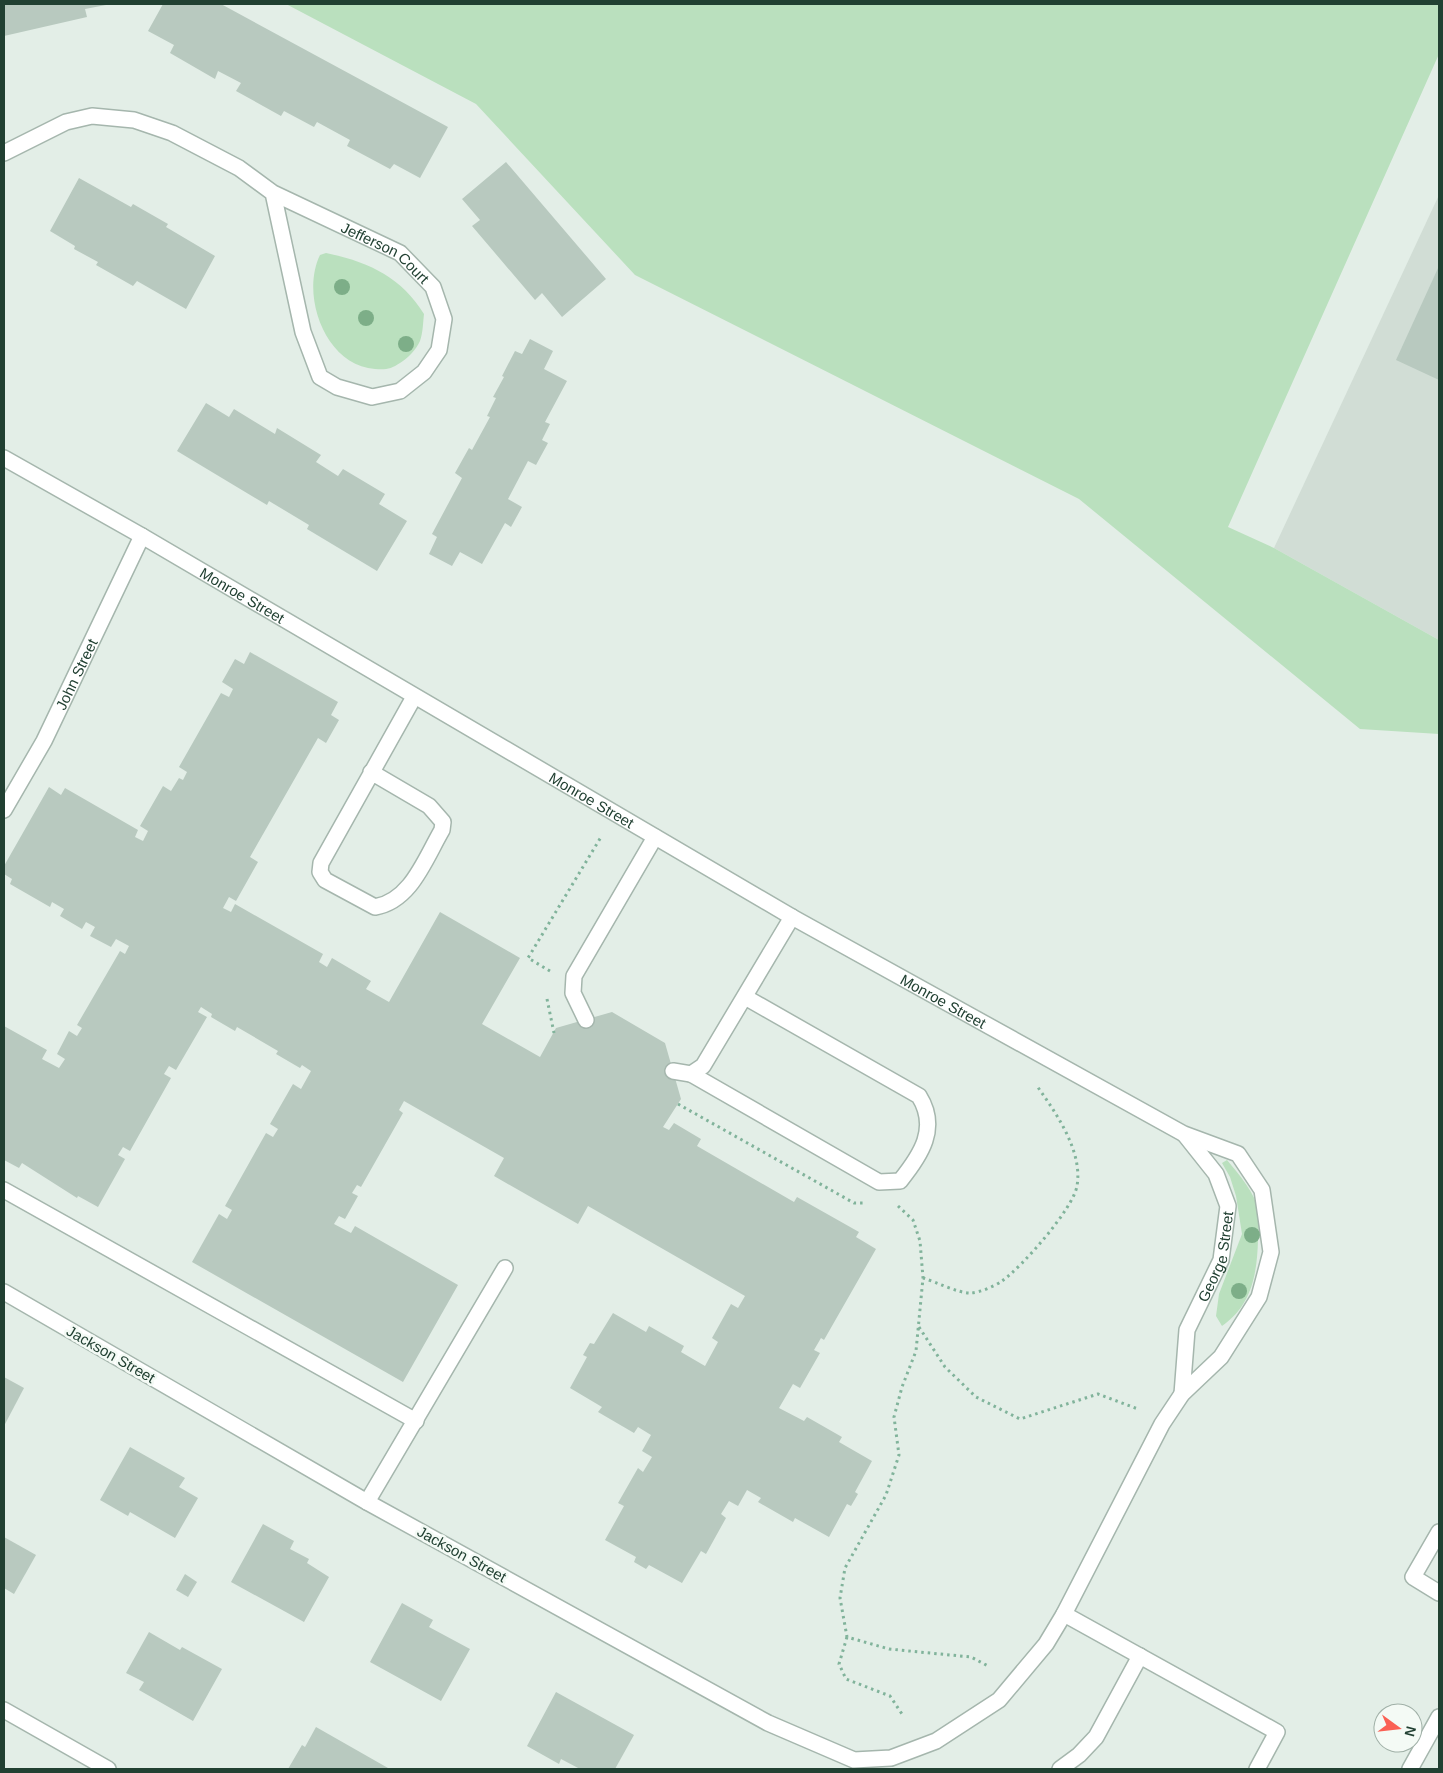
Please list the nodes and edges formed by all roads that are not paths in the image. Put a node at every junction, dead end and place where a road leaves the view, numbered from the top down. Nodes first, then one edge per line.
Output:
1 (4, 153) edge
2 (273, 193) junction
3 (4, 458) edge
4 (142, 536) junction
5 (414, 697) junction
6 (371, 772) junction
7 (4, 810) edge
8 (655, 838) junction
9 (792, 917) junction
10 (746, 997) junction
11 (586, 1020) dead end
12 (673, 1071) dead end
13 (691, 1074) junction
14 (1184, 1134) junction
15 (4, 1190) edge
16 (505, 1268) dead end
17 (4, 1292) edge
18 (1182, 1394) junction
19 (416, 1422) junction
20 (367, 1502) junction
21 (1439, 1532) edge
22 (1439, 1593) edge
23 (1064, 1614) junction
24 (1140, 1656) junction
25 (4, 1710) edge
26 (1439, 1717) edge
27 (936, 1741) joint
28 (108, 1769) edge
29 (1060, 1769) edge
30 (1257, 1769) edge
31 (1410, 1769) edge

1 - 2 street, Jefferson Court
2 - 2 street, Jefferson Court
3 - 4 street, Monroe Street
4 - 5 street, Monroe Street
4 - 7 street, John Street
5 - 6 street
5 - 8 street, Monroe Street
6 - 6 street
8 - 9 street, Monroe Street
8 - 11 street
9 - 10 street
9 - 14 street, Monroe Street
10 - 13 street
10 - 13 street
12 - 13 street
14 - 18 street, George Street
14 - 18 street, George Street
15 - 19 street
16 - 19 street
17 - 20 street, Jackson Street
18 - 23 street, George Street
19 - 20 street
20 - 27 street, Jackson Street
21 - 22 street
23 - 24 street
23 - 27 street, George Street
24 - 29 street
24 - 30 street
25 - 28 street
26 - 31 street

